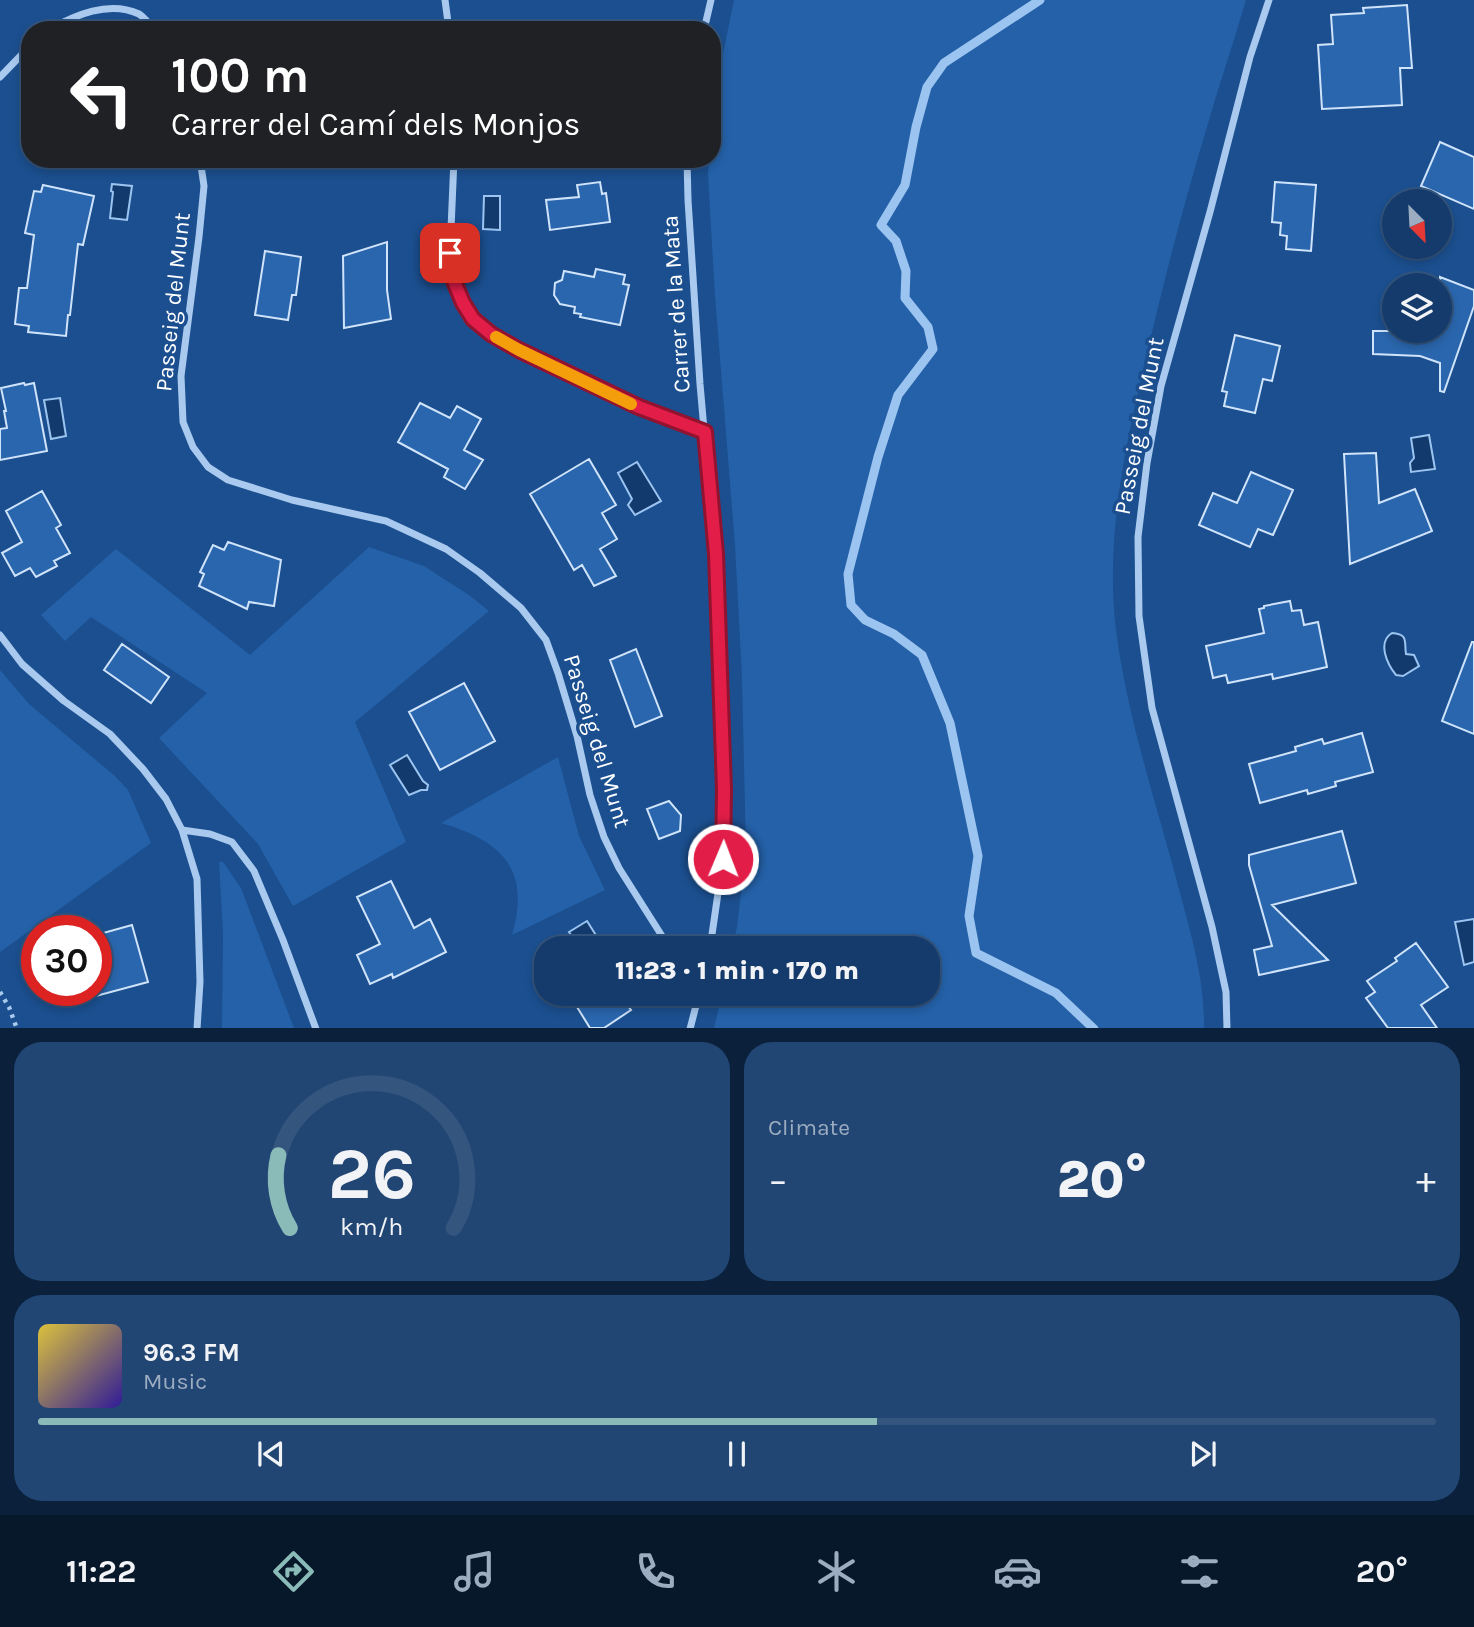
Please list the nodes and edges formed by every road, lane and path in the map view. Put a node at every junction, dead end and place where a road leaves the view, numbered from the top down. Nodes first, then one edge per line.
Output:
1 (445, 0) edge
2 (711, 0) edge
3 (1269, 0) edge
4 (65, 21) edge
5 (146, 21) edge
6 (448, 21) edge
7 (706, 21) edge
8 (21, 55) edge
9 (0, 77) edge
10 (201, 168) edge
11 (454, 168) edge
12 (687, 168) edge
13 (705, 432) junction
14 (0, 635) edge
15 (182, 830) junction
16 (662, 936) edge
17 (712, 936) edge
18 (0, 992) edge
19 (696, 1006) edge
20 (17, 1028) edge
21 (197, 1028) edge
22 (316, 1028) edge
23 (690, 1028) edge
24 (1227, 1028) edge

1 - 6 street
2 - 7 street
3 - 24 street, Passeig del Munt
4 - 5 street
8 - 9 street
10 - 16 street, Passeig del Munt
11 - 13 street
12 - 13 street, Carrer de la Mata
13 - 17 street, Carrer de la Mata
14 - 15 street
15 - 21 street
15 - 22 street
18 - 20 path
19 - 23 street

